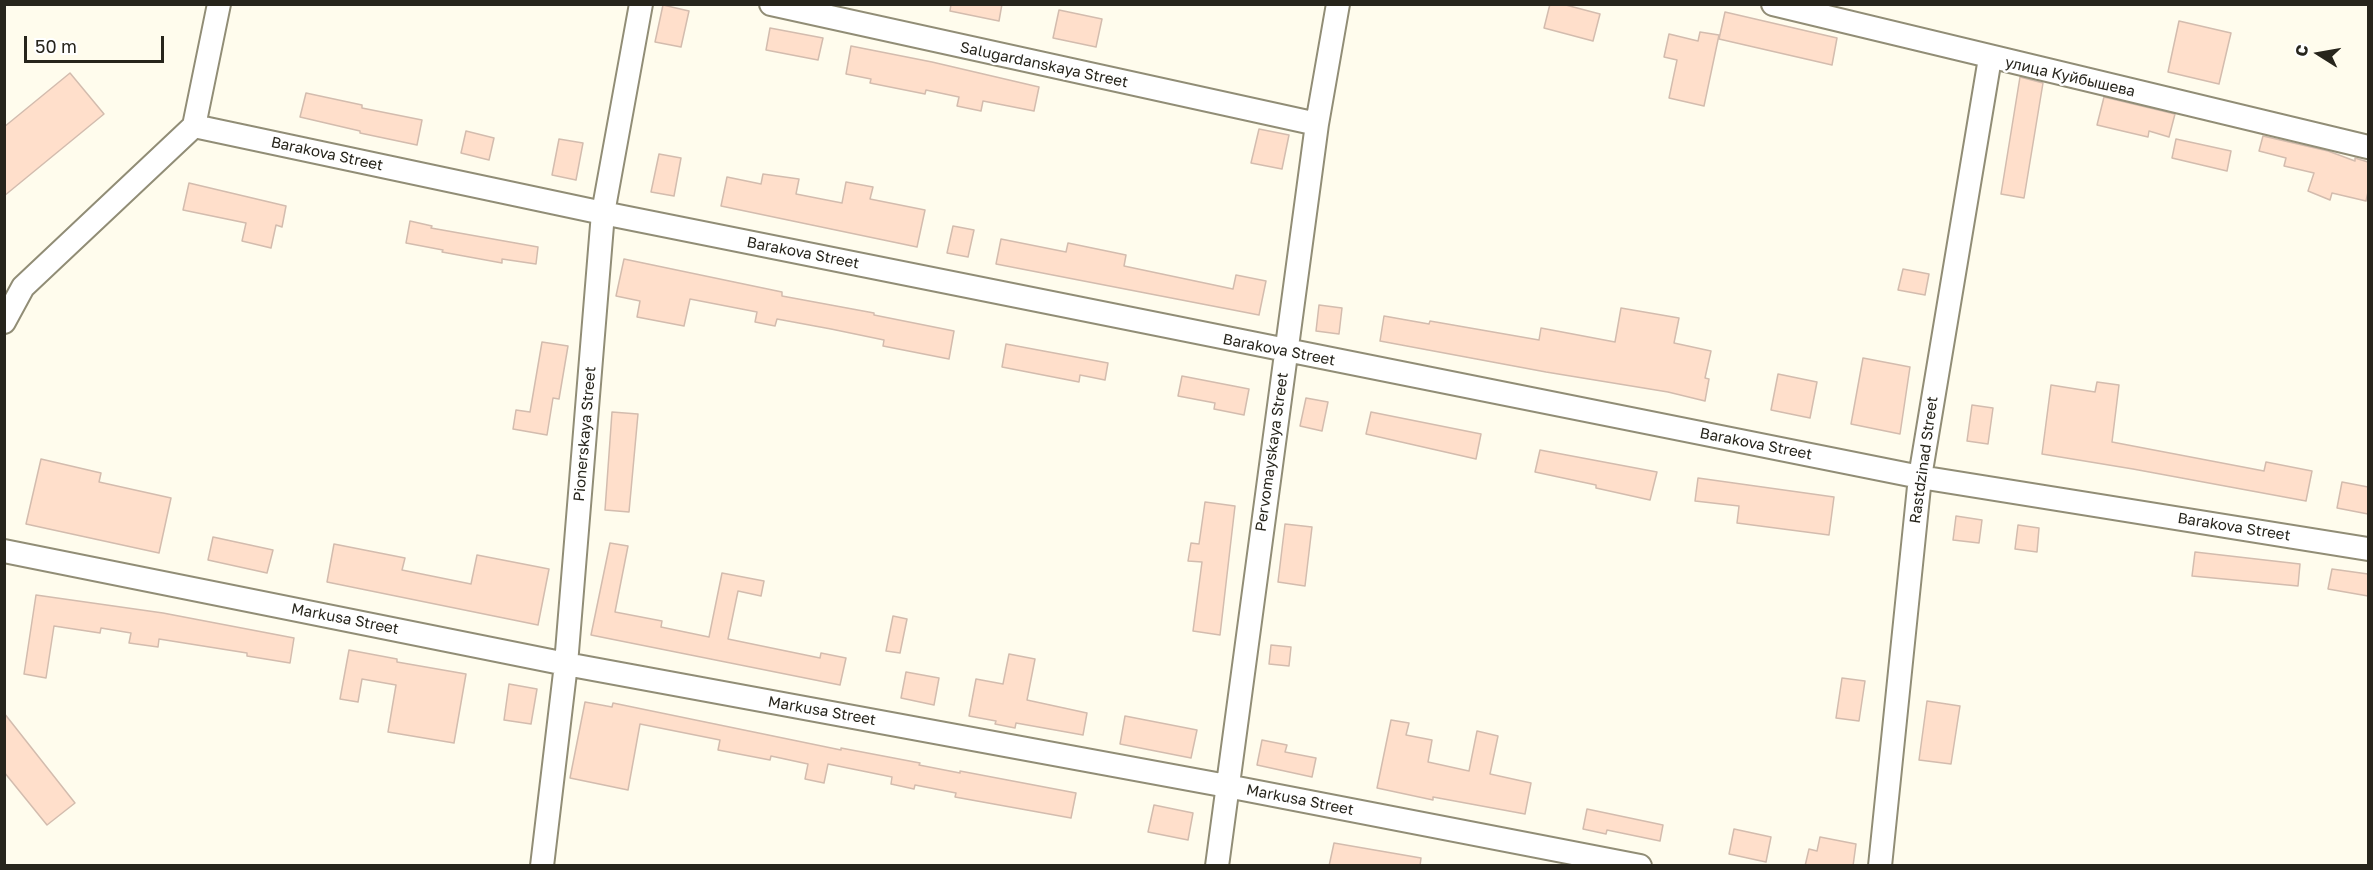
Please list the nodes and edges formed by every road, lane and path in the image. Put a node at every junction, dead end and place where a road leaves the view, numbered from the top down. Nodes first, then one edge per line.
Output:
1 (219, 4) edge
2 (640, 4) edge
3 (771, 4) edge
4 (1338, 4) edge
5 (1773, 4) edge
6 (1990, 58) junction
7 (1317, 124) junction
8 (194, 126) junction
9 (2368, 147) edge
10 (603, 213) junction
11 (4, 322) edge
12 (1286, 351) junction
13 (1920, 477) junction
14 (2368, 549) edge
15 (4, 551) edge
16 (566, 664) junction
17 (1227, 786) junction
18 (542, 866) edge
19 (1217, 866) edge
20 (1640, 866) edge
21 (1880, 866) edge

1 - 8 street
2 - 10 street, Pionerskaya Street
3 - 7 street, Salugardanskaya Street
4 - 7 street, Pervomayskaya Street
5 - 6 street, улица Куйбышева
6 - 9 street, улица Куйбышева
6 - 13 street, Rastdzinad Street
7 - 12 street, Pervomayskaya Street
8 - 10 street, Barakova Street
8 - 11 street
10 - 12 street, Barakova Street
10 - 16 street, Pionerskaya Street
12 - 13 street, Barakova Street
12 - 17 street, Pervomayskaya Street
13 - 14 street, Barakova Street
13 - 21 street, Rastdzinad Street
15 - 16 street, Markusa Street
16 - 17 street, Markusa Street
16 - 18 street, Pionerskaya Street
17 - 19 street, Pervomayskaya Street
17 - 20 street, Markusa Street

